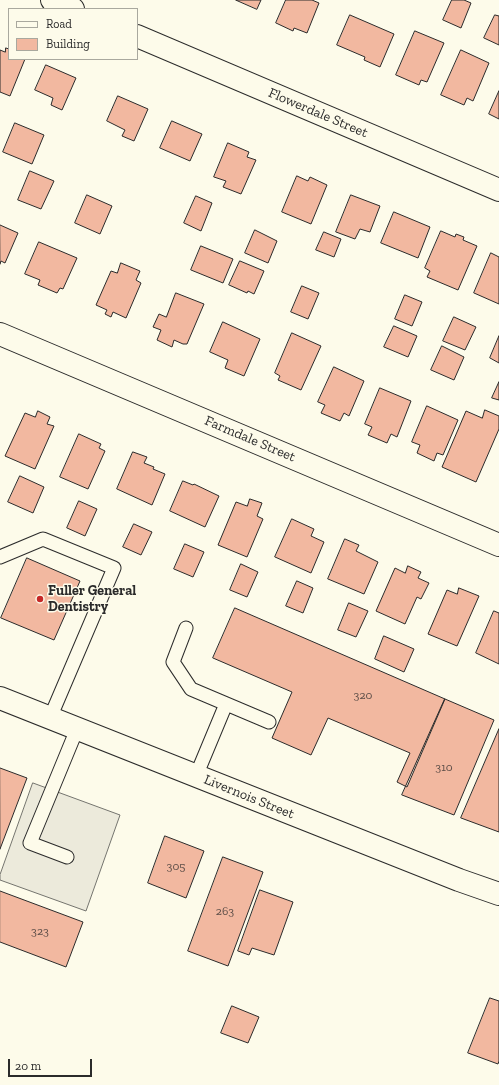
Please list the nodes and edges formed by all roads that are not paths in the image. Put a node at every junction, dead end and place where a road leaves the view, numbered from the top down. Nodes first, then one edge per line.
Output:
1 (52, 0) edge
2 (71, 8) edge
3 (138, 36) edge
4 (499, 190) edge
5 (0, 334) edge
6 (499, 545) edge
7 (0, 556) edge
8 (186, 628) dead end
9 (0, 698) edge
10 (226, 704) junction
11 (50, 718) junction
12 (269, 722) dead end
13 (77, 729) junction
14 (196, 776) junction
15 (67, 857) dead end
16 (499, 894) edge

1 - 2 street
3 - 4 street, Flowerdale Street
5 - 6 street, Farmdale Street
7 - 11 lane
8 - 10 lane
9 - 11 street, Livernois Street
10 - 12 lane
10 - 14 lane
11 - 13 street, Livernois Street
13 - 14 street, Livernois Street
13 - 15 lane
14 - 16 street, Livernois Street

